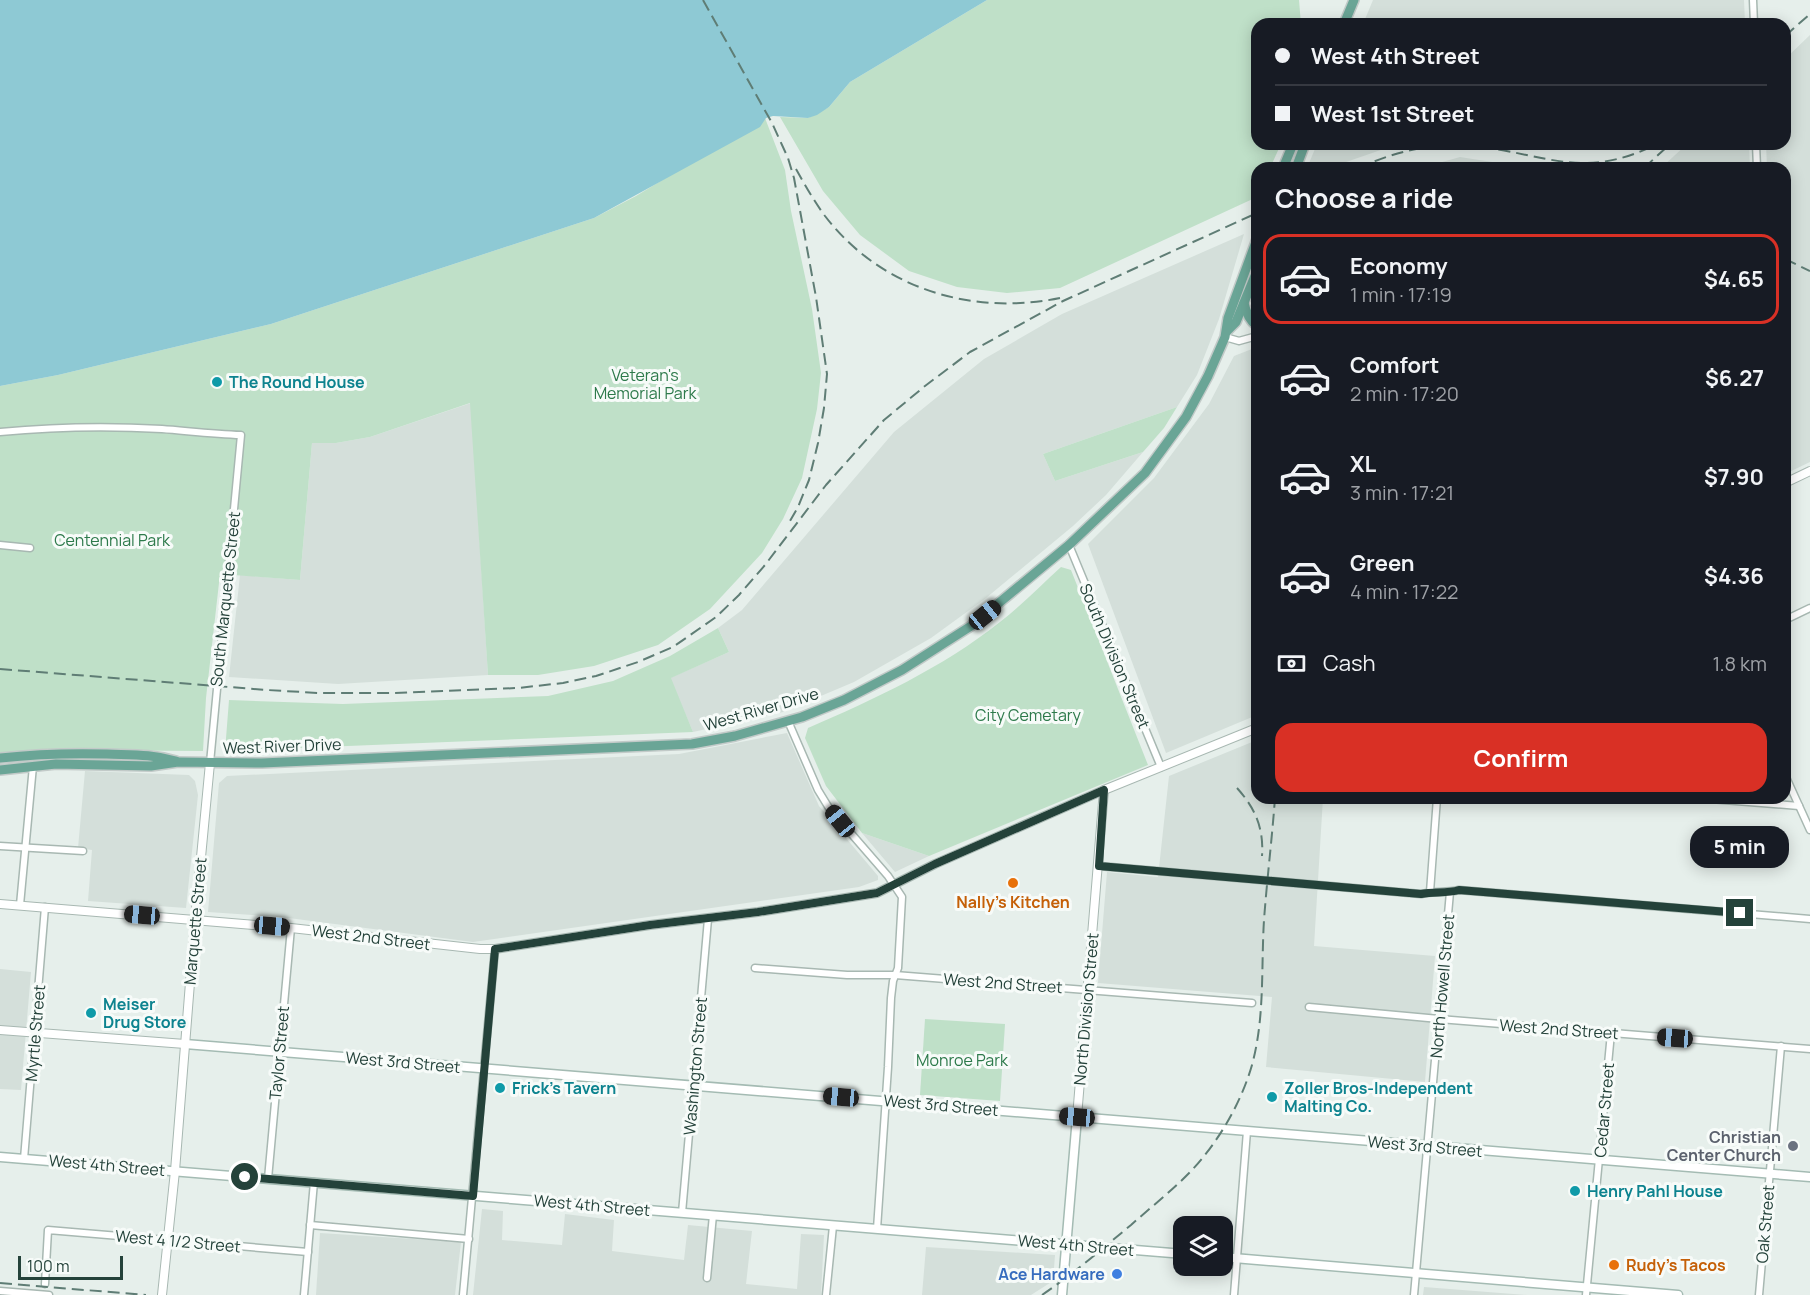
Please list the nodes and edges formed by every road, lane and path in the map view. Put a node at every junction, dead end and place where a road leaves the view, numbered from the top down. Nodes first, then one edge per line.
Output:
1 (1354, 0) edge
2 (1754, 0) edge
3 (1346, 18) edge
4 (1754, 18) edge
5 (1251, 255) edge
6 (1251, 286) edge
7 (1244, 303) junction
8 (1251, 321) edge
9 (1226, 334) junction
10 (1251, 338) edge
11 (0, 432) edge
12 (1810, 471) edge
13 (1791, 480) edge
14 (0, 545) edge
15 (1069, 546) junction
16 (30, 548) dead end
17 (1810, 608) edge
18 (1791, 617) edge
19 (788, 721) junction
20 (1251, 730) edge
21 (34, 754) junction
22 (0, 758) edge
23 (178, 762) junction
24 (210, 763) junction
25 (33, 766) junction
26 (1161, 767) junction
27 (0, 770) edge
28 (1791, 788) edge
29 (1104, 790) junction
30 (1437, 804) edge
31 (1774, 804) edge
32 (1799, 806) junction
33 (1808, 822) edge
34 (1810, 830) edge
35 (0, 846) edge
36 (26, 848) junction
37 (83, 851) dead end
38 (1099, 866) junction
39 (894, 885) junction
40 (1430, 892) junction
41 (1450, 892) junction
42 (0, 904) edge
43 (20, 905) junction
44 (45, 907) junction
45 (708, 919) junction
46 (1810, 919) edge
47 (195, 920) junction
48 (291, 928) junction
49 (495, 949) junction
50 (755, 968) dead end
51 (895, 975) junction
52 (1088, 989) junction
53 (1252, 1003) dead end
54 (1309, 1007) dead end
55 (1439, 1019) junction
56 (0, 1030) edge
57 (34, 1032) junction
58 (1611, 1033) junction
59 (185, 1044) junction
60 (1781, 1046) junction
61 (1810, 1049) edge
62 (280, 1052) junction
63 (485, 1068) junction
64 (694, 1085) junction
65 (886, 1101) junction
66 (1077, 1117) junction
67 (1248, 1131) junction
68 (1427, 1146) junction
69 (0, 1157) edge
70 (24, 1159) junction
71 (1599, 1160) junction
72 (175, 1171) junction
73 (1770, 1174) junction
74 (1810, 1177) edge
75 (268, 1179) junction
76 (314, 1182) junction
77 (473, 1196) junction
78 (682, 1213) junction
79 (713, 1215) junction
80 (310, 1225) junction
81 (833, 1226) junction
82 (877, 1229) junction
83 (469, 1239) junction
84 (167, 1240) junction
85 (1067, 1244) junction
86 (308, 1252) junction
87 (1173, 1253) edge
88 (1233, 1258) edge
89 (1238, 1258) junction
90 (1416, 1273) junction
91 (707, 1278) dead end
92 (45, 1284) dead end
93 (0, 1291) edge
94 (1586, 1291) edge
95 (49, 1295) edge
96 (162, 1295) edge
97 (304, 1295) edge
98 (463, 1295) edge
99 (826, 1295) edge
100 (1062, 1295) edge
101 (1234, 1295) edge
102 (1414, 1295) edge
103 (1678, 1295) edge
104 (1759, 1295) edge

1 - 3 main road
2 - 4 street
5 - 9 main road, West River Drive
6 - 7 main road, West River Drive
7 - 8 main road
7 - 9 main road, West River Drive
9 - 10 street
9 - 15 main road, West River Drive
11 - 24 street, South Marquette Street
12 - 13 street
14 - 16 street
15 - 19 main road, West River Drive
15 - 26 street, South Division Street
17 - 18 street
19 - 24 main road, West River Drive
19 - 39 street
20 - 26 street, West 2nd Street
21 - 22 main road, West River Drive
21 - 23 main road, West River Drive
21 - 25 street
23 - 24 main road, West River Drive
23 - 25 main road, West River Drive
24 - 47 street, Marquette Street
25 - 27 main road, West River Drive
25 - 36 street
26 - 29 street, West 2nd Street
28 - 32 street
29 - 38 street
29 - 39 street, West 2nd Street
30 - 40 street
31 - 32 street
32 - 33 street
33 - 34 street
35 - 36 street
36 - 37 street
36 - 43 street
38 - 40 street
38 - 52 street, North Division Street
39 - 45 street, West 2nd Street
39 - 51 street
40 - 41 street
41 - 46 street
41 - 55 street, North Howell Street
42 - 43 street, West 2nd Street
43 - 44 street, West 2nd Street
44 - 47 street, West 2nd Street
44 - 57 street, Myrtle Street
45 - 49 street, West 2nd Street
45 - 64 street, Washington Street
47 - 48 street, West 2nd Street
47 - 59 street, Marquette Street
48 - 49 street, West 2nd Street
48 - 62 street, Taylor Street
49 - 63 street
50 - 51 street, West 2nd Street
51 - 52 street, West 2nd Street
51 - 65 street
52 - 53 street, West 2nd Street
52 - 66 street, North Division Street
54 - 55 street, West 2nd Street
55 - 58 street, West 2nd Street
55 - 68 street, North Howell Street
56 - 57 street, West 3rd Street
57 - 59 street, West 3rd Street
57 - 70 street, Myrtle Street
58 - 60 street, West 2nd Street
58 - 71 street, Cedar Street
59 - 62 main road, West 3rd Street
59 - 72 street, Marquette Street
60 - 61 street, West 2nd Street
60 - 73 street, Oak Street
62 - 63 main road, West 3rd Street
62 - 75 street, Taylor Street
63 - 64 main road, West 3rd Street
63 - 77 street
64 - 65 main road, West 3rd Street
64 - 78 street, Washington Street
65 - 66 main road, West 3rd Street
65 - 82 street
66 - 67 main road, West 3rd Street
66 - 85 main road, North Division Street
67 - 68 main road, West 3rd Street
67 - 89 street
68 - 71 main road, West 3rd Street
68 - 90 street, North Howell Street
69 - 70 main road, West 4th Street
70 - 72 main road, West 4th Street
71 - 73 main road, West 3rd Street
71 - 94 street, Cedar Street
72 - 75 main road, West 4th Street
72 - 84 street, Marquette Street
73 - 74 main road, West 3rd Street
73 - 104 street, Oak Street
75 - 76 main road, West 4th Street
76 - 77 main road, West 4th Street
76 - 80 street
77 - 78 main road, West 4th Street
77 - 83 street
78 - 79 main road, West 4th Street
79 - 81 main road, West 4th Street
79 - 91 street
80 - 83 street
80 - 86 street
81 - 82 main road, West 4th Street
81 - 99 street
82 - 85 main road, West 4th Street
83 - 98 street
84 - 86 street, West 4 1/2 Street
84 - 92 street, West 4 1/2 Street
84 - 96 street, Marquette Street
85 - 87 main road, West 4th Street
85 - 100 main road, North Division Street
86 - 97 street
88 - 89 main road
89 - 90 main road
89 - 101 street
90 - 94 main road
90 - 102 street, North Howell Street
93 - 95 street
94 - 103 main road

